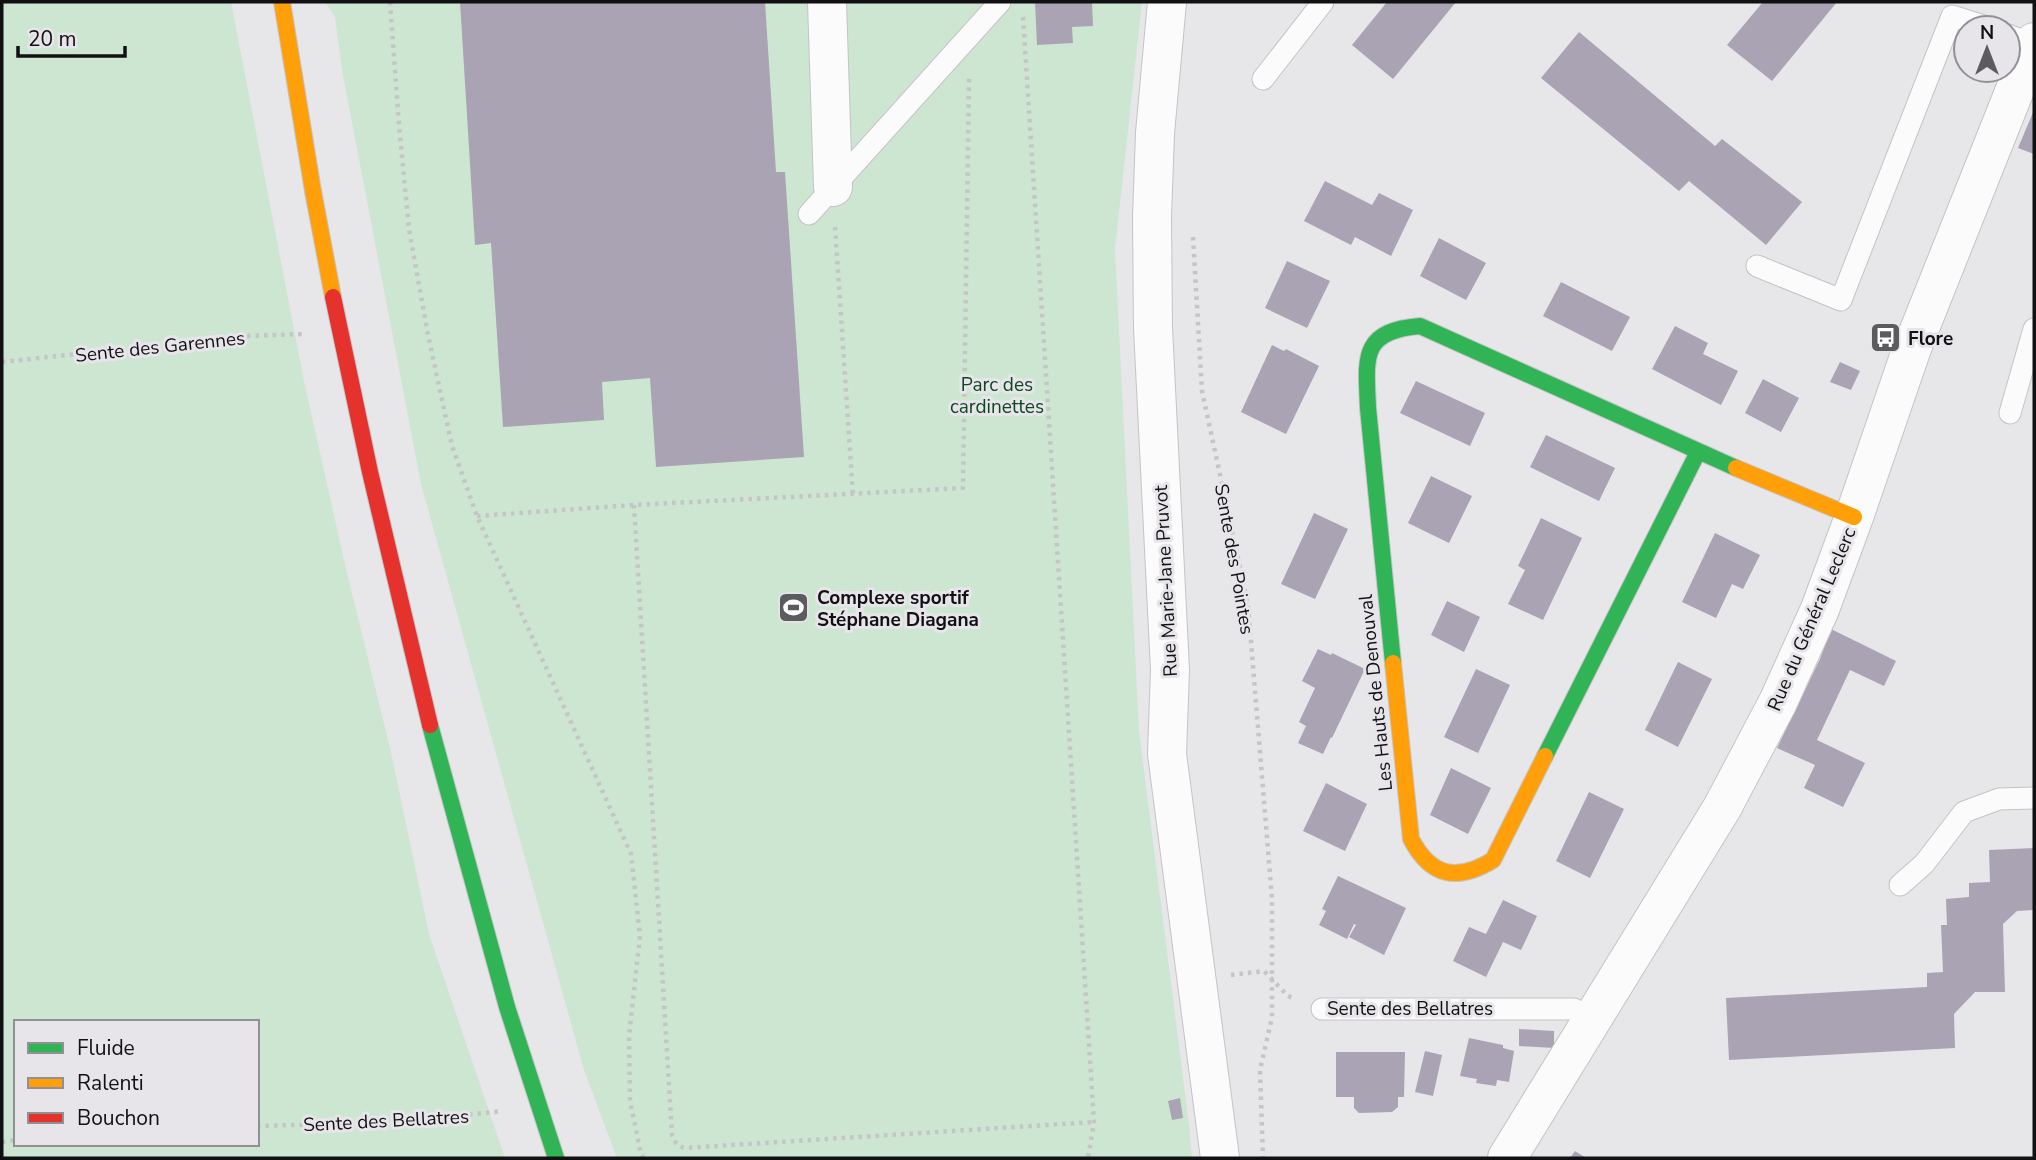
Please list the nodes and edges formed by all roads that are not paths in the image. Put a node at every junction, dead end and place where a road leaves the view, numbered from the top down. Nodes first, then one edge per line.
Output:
1 (282, 2) edge
2 (827, 2) edge
3 (1000, 2) edge
4 (1167, 2) edge
5 (1323, 2) edge
6 (1954, 9) edge
7 (2027, 41) edge
8 (1263, 79) dead end
9 (821, 200) joint
10 (1757, 266) dead end
11 (2034, 328) edge
12 (2010, 414) dead end
13 (1698, 452) junction
14 (1854, 517) junction
15 (2034, 798) edge
16 (1900, 885) dead end
17 (1322, 1010) road end
18 (1592, 1020) junction
19 (556, 1158) edge
20 (1220, 1158) edge
21 (1507, 1158) edge

1 - 19 street
2 - 9 street
3 - 9 lane
4 - 20 street, Rue Marie-Jane Pruvot
5 - 8 lane
6 - 10 lane
7 - 14 street, Rue du Général Leclerc
11 - 12 lane
13 - 13 street, Les Hauts de Denouval
13 - 14 street, Les Hauts de Denouval
14 - 18 street, Rue du Général Leclerc
15 - 16 lane
17 - 18 lane, Sente des Bellatres
18 - 21 street, Rue du Général Leclerc

